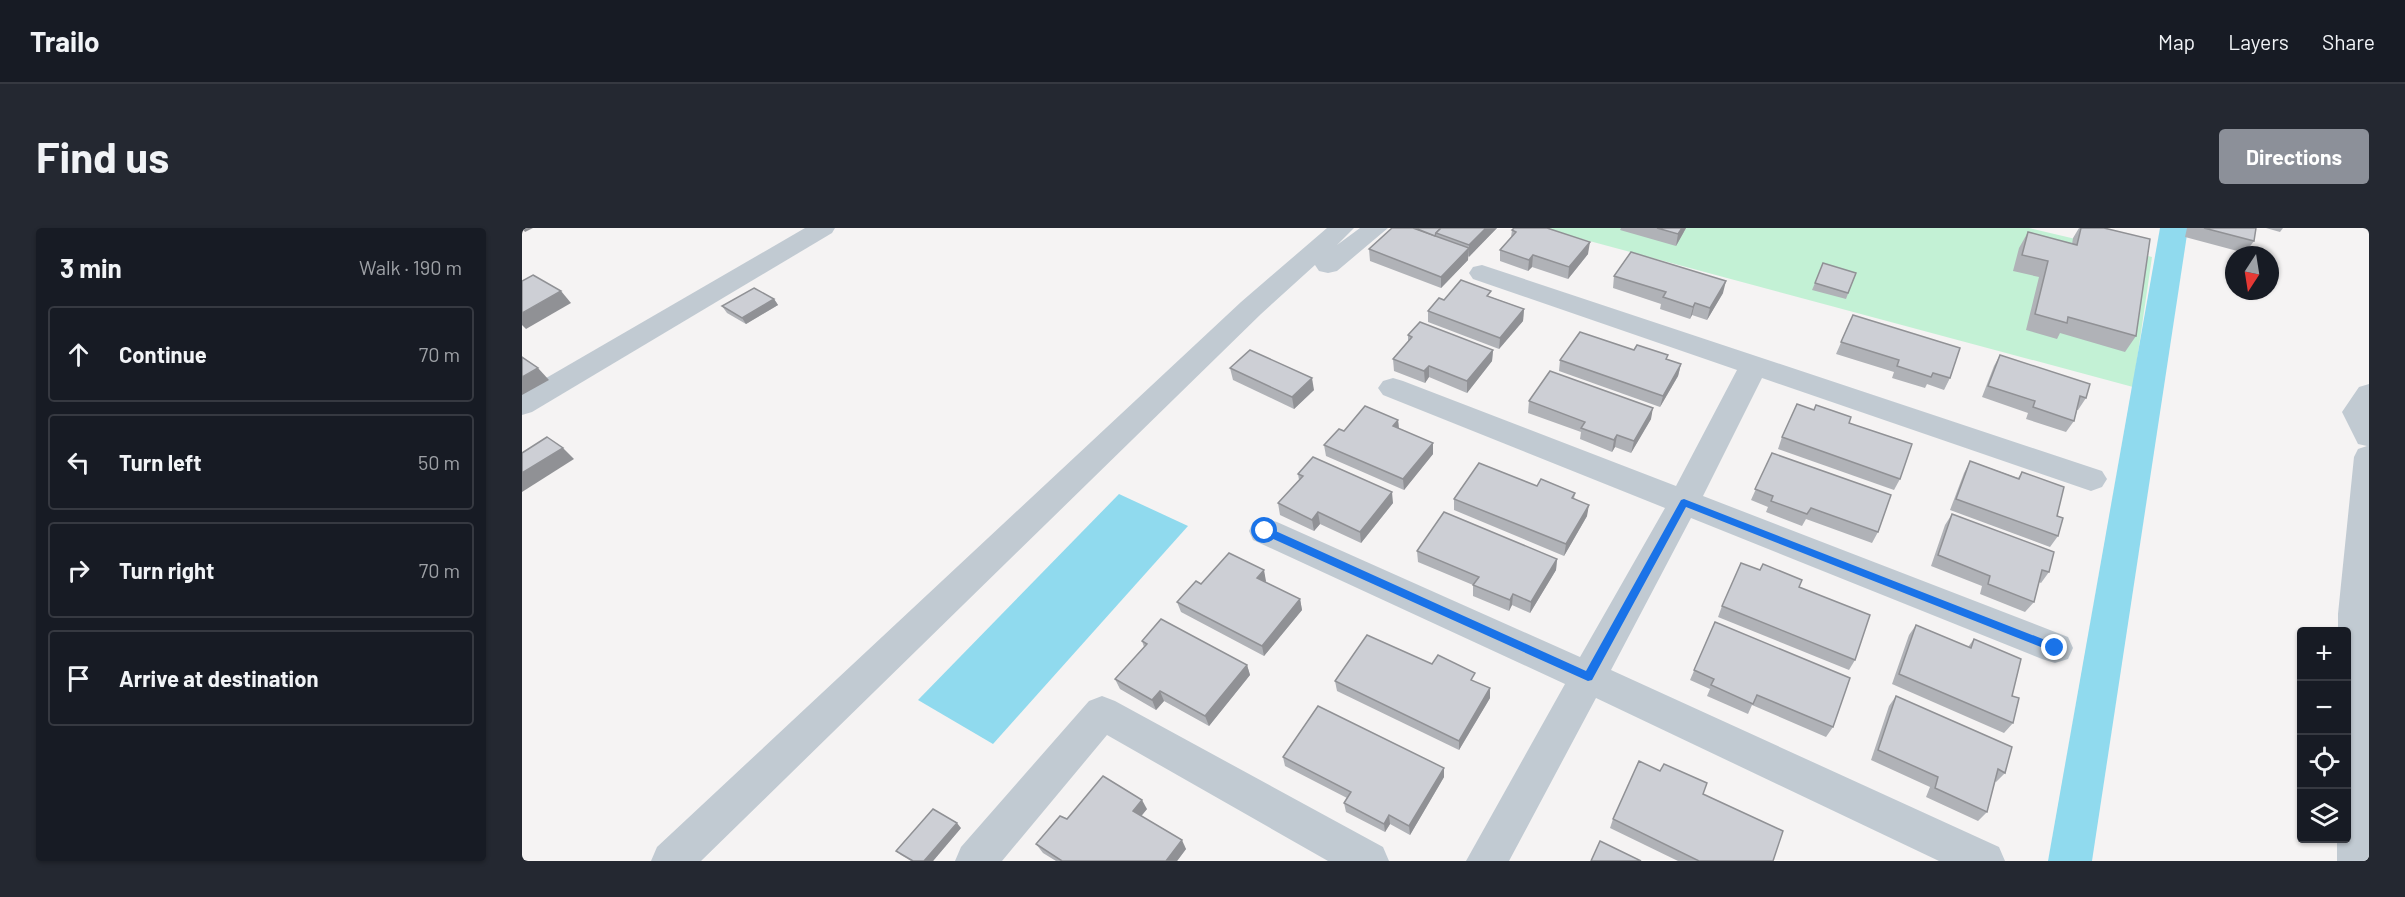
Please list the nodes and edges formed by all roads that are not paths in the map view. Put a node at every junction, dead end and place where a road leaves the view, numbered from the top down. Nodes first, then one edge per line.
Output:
1 (823, 228) edge
2 (1342, 228) edge
3 (1376, 228) edge
4 (1482, 273) dead end
5 (1754, 365) junction
6 (1393, 388) dead end
7 (1191, 390) dead end
8 (2369, 394) edge
9 (522, 405) edge
10 (2369, 436) edge
11 (2369, 457) edge
12 (2091, 479) dead end
13 (1684, 502) junction
14 (1265, 531) dead end
15 (2055, 648) dead end
16 (1588, 677) junction
17 (672, 861) edge
18 (976, 861) edge
19 (1368, 861) edge
20 (1487, 861) edge
21 (1984, 861) edge
22 (2358, 861) edge

1 - 9 street
2 - 17 street
3 - 7 street
4 - 5 street
5 - 12 street
5 - 13 street
6 - 13 street
8 - 10 street
11 - 22 street
13 - 15 street
13 - 16 street
14 - 16 street
16 - 20 street
16 - 21 street
18 - 19 street

